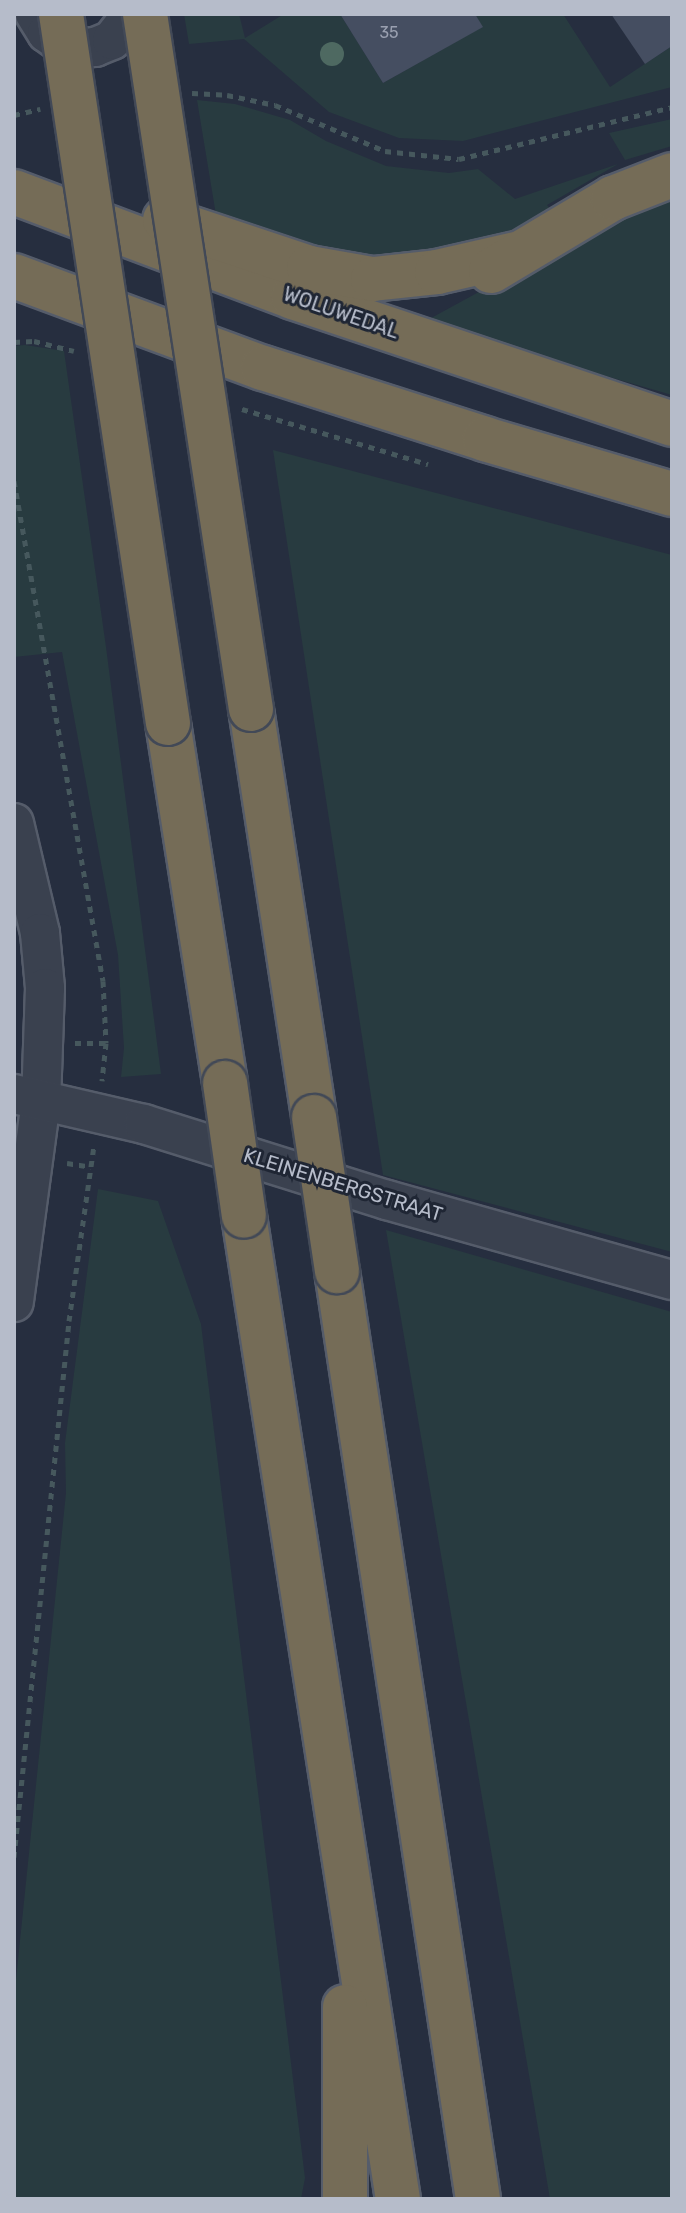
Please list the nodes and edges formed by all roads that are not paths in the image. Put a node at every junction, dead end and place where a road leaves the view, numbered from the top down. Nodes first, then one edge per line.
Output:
1 (35, 14) edge
2 (61, 14) edge
3 (132, 14) edge
4 (145, 14) edge
5 (672, 175) edge
6 (14, 184) edge
7 (14, 192) edge
8 (516, 254) junction
9 (20, 283) edge
10 (293, 297) junction
11 (672, 424) edge
12 (672, 494) edge
13 (14, 823) edge
14 (28, 1098) edge
15 (672, 1280) edge
16 (14, 1302) edge
17 (346, 1872) junction
18 (345, 2199) edge
19 (398, 2199) edge
20 (478, 2199) edge

1 - 3 street
2 - 17 highway, bridge
4 - 20 highway, bridge
5 - 8 highway
6 - 8 highway
7 - 10 highway, WOLUWEDAL
8 - 10 highway
9 - 12 highway
10 - 11 highway, WOLUWEDAL
13 - 14 street
14 - 15 street, KLEINENBERGSTRAAT
14 - 16 street
17 - 18 highway
17 - 19 highway

